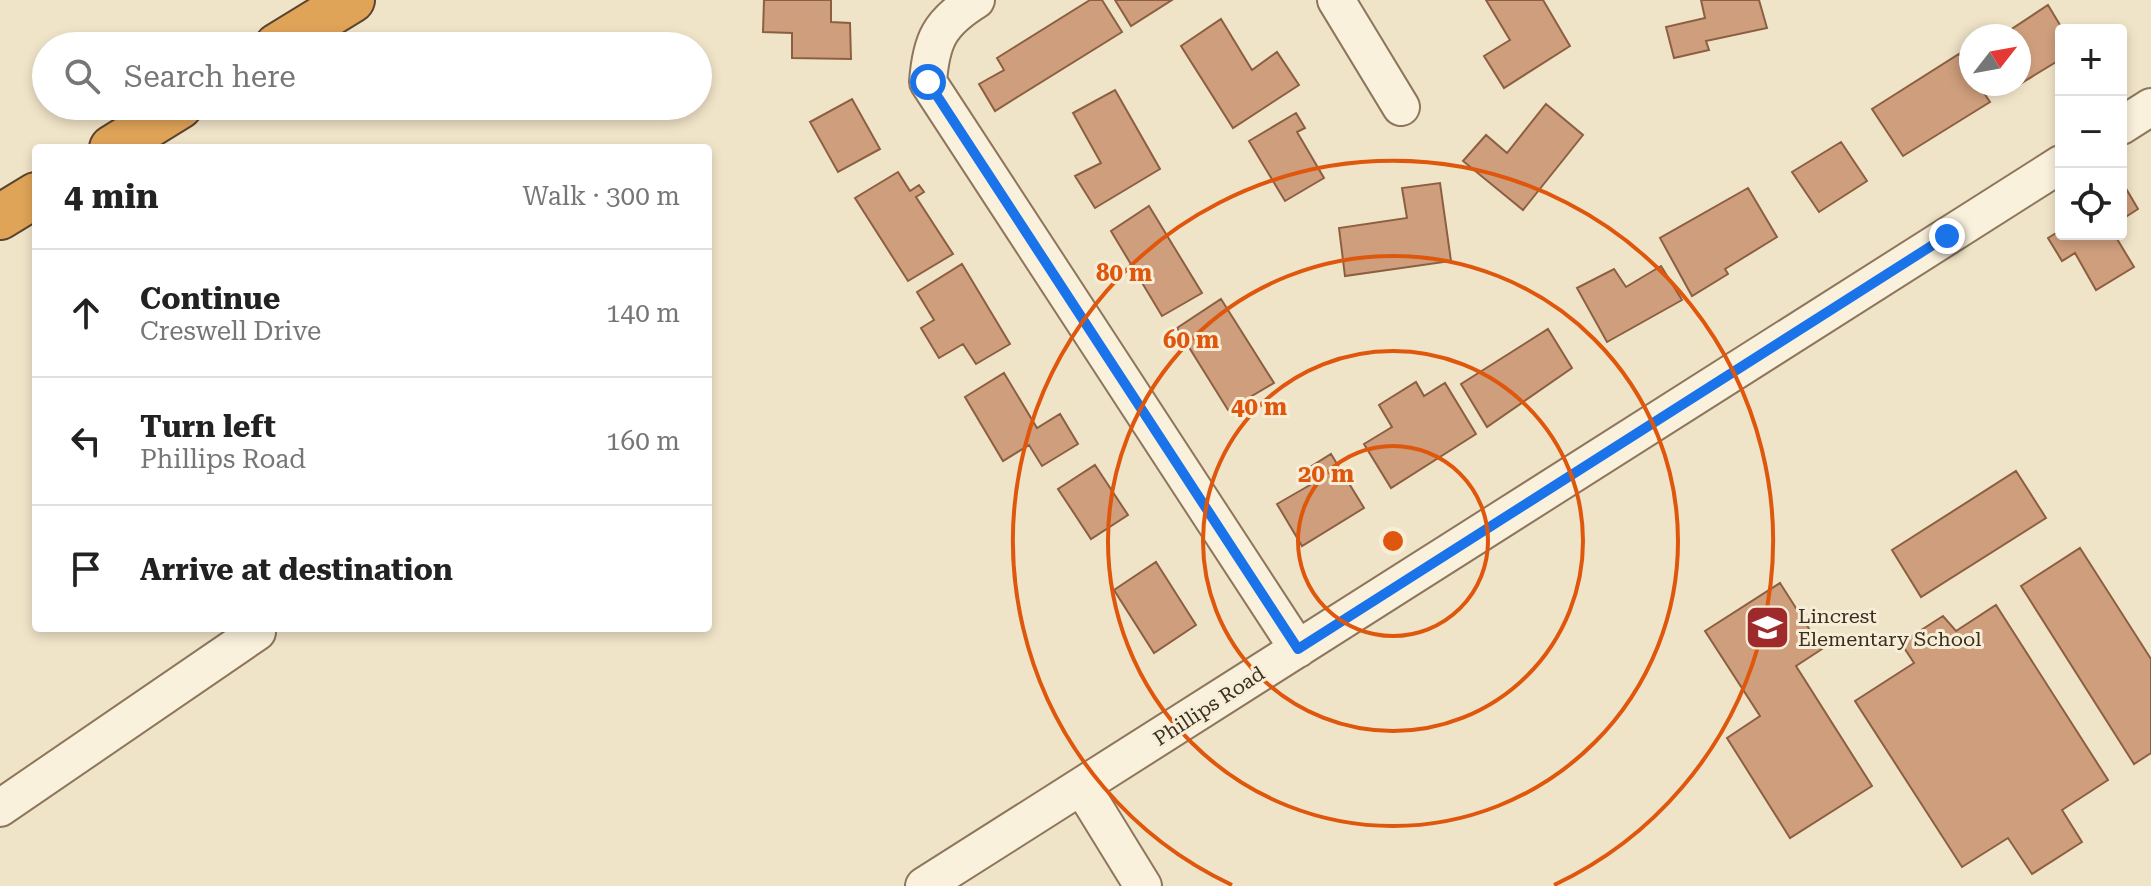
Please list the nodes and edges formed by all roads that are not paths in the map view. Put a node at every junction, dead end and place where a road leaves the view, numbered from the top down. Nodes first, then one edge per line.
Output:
1 (352, 0) edge
2 (976, 0) edge
3 (1336, 0) edge
4 (300, 32) edge
5 (1401, 107) dead end
6 (157, 120) edge
7 (118, 144) edge
8 (2055, 168) edge
9 (32, 197) edge
10 (0, 217) edge
11 (257, 632) dead end
12 (1298, 649) junction
13 (1082, 787) junction
14 (0, 808) edge
15 (924, 886) edge
16 (1143, 886) edge

1 - 4 highway
2 - 12 street
3 - 5 street
6 - 7 highway
8 - 12 street, Phillips Road
9 - 10 highway
11 - 14 street
12 - 13 street, Phillips Road
13 - 15 street, Phillips Road
13 - 16 street

